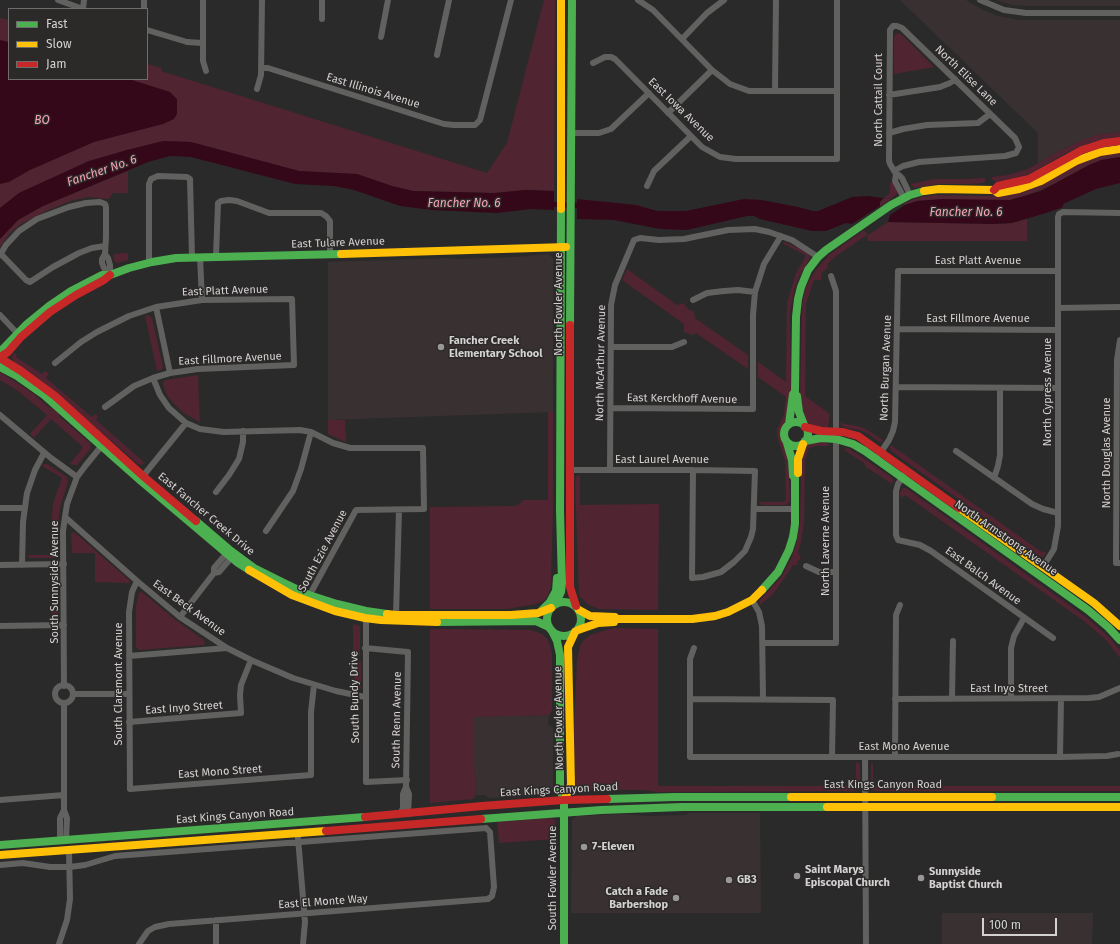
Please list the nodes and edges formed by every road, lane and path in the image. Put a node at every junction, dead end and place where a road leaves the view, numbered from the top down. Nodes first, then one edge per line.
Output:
1 (58, 0) edge
2 (203, 0) edge
3 (262, 0) edge
4 (322, 0) edge
5 (388, 0) edge
6 (449, 0) edge
7 (511, 0) edge
8 (561, 0) edge
9 (572, 0) edge
10 (638, 0) edge
11 (724, 0) edge
12 (776, 0) edge
13 (837, 0) edge
14 (980, 0) edge
15 (80, 8) edge
16 (1120, 13) edge
17 (322, 19) dead end
18 (893, 26) joint
19 (148, 30) edge
20 (381, 37) dead end
21 (682, 39) junction
22 (202, 43) junction
23 (436, 55) dead end
24 (593, 63) dead end
25 (262, 68) junction
26 (712, 70) junction
27 (206, 71) dead end
28 (560, 76) junction
29 (955, 79) junction
30 (257, 89) dead end
31 (775, 91) junction
32 (837, 91) junction
33 (649, 93) junction
34 (889, 95) junction
35 (668, 113) junction
36 (990, 114) junction
37 (571, 133) junction
38 (889, 133) junction
39 (691, 136) junction
40 (1120, 141) edge
41 (1120, 149) edge
42 (895, 172) junction
43 (647, 186) dead end
44 (994, 190) junction
45 (907, 196) junction
46 (1120, 213) edge
47 (781, 236) junction
48 (105, 246) junction
49 (560, 247) junction
50 (570, 247) junction
51 (0, 254) edge
52 (330, 254) junction
53 (216, 256) junction
54 (196, 257) junction
55 (818, 258) junction
56 (149, 263) junction
57 (1058, 270) junction
58 (898, 271) joint
59 (110, 275) junction
60 (831, 276) dead end
61 (755, 292) junction
62 (202, 300) junction
63 (693, 300) dead end
64 (156, 307) junction
65 (1120, 307) edge
66 (1058, 308) junction
67 (0, 315) edge
68 (898, 329) junction
69 (1058, 330) junction
70 (17, 333) junction
71 (1120, 340) edge
72 (684, 342) dead end
73 (611, 347) junction
74 (0, 357) edge
75 (55, 363) dead end
76 (294, 365) joint
77 (0, 367) edge
78 (170, 372) junction
79 (153, 378) junction
80 (896, 387) junction
81 (1119, 387) edge
82 (1000, 388) junction
83 (1058, 388) junction
84 (795, 392) junction
85 (105, 407) dead end
86 (611, 408) junction
87 (2, 416) edge
88 (186, 423) junction
89 (0, 424) edge
90 (789, 424) junction
91 (804, 426) junction
92 (243, 431) junction
93 (311, 432) junction
94 (836, 435) junction
95 (804, 442) junction
96 (787, 443) junction
97 (103, 444) junction
98 (1118, 446) edge
99 (956, 451) dead end
100 (881, 452) junction
101 (44, 453) junction
102 (876, 460) junction
103 (569, 470) junction
104 (610, 470) junction
105 (693, 470) junction
106 (907, 471) junction
107 (143, 476) junction
108 (77, 477) junction
109 (795, 478) junction
110 (902, 478) junction
111 (994, 478) junction
112 (216, 492) dead end
113 (1119, 503) edge
114 (0, 508) edge
115 (24, 508) junction
116 (796, 509) junction
117 (399, 510) junction
118 (754, 510) junction
119 (560, 511) junction
120 (1058, 513) junction
121 (65, 517) junction
122 (266, 531) dead end
123 (228, 556) junction
124 (1120, 563) edge
125 (64, 564) junction
126 (0, 565) edge
127 (22, 565) junction
128 (806, 566) dead end
129 (1043, 567) junction
130 (836, 572) junction
131 (137, 581) junction
132 (308, 598) junction
133 (752, 600) junction
134 (900, 605) dead end
135 (553, 606) junction
136 (577, 608) junction
137 (538, 613) junction
138 (366, 614) junction
139 (396, 614) junction
140 (180, 617) junction
141 (1024, 618) junction
142 (617, 619) junction
143 (64, 625) junction
144 (0, 626) edge
145 (1120, 626) edge
146 (550, 629) junction
147 (576, 631) junction
148 (1053, 638) dead end
149 (1120, 640) edge
150 (953, 641) dead end
151 (763, 643) junction
152 (227, 648) junction
153 (365, 648) junction
154 (694, 648) dead end
155 (129, 656) junction
156 (251, 660) junction
157 (314, 685) junction
158 (64, 686) junction
159 (1120, 688) edge
160 (73, 694) junction
161 (129, 694) junction
162 (365, 697) junction
163 (1011, 698) junction
164 (1061, 698) junction
165 (690, 699) junction
166 (763, 699) junction
167 (895, 699) junction
168 (952, 699) junction
169 (64, 703) junction
170 (130, 722) junction
171 (1118, 754) dead end
172 (832, 757) junction
173 (865, 757) junction
174 (895, 757) junction
175 (1060, 757) junction
176 (406, 780) junction
177 (130, 789) joint
178 (64, 794) junction
179 (762, 797) junction
180 (865, 797) junction
181 (1120, 797) edge
182 (0, 800) edge
183 (564, 800) junction
184 (682, 807) junction
185 (866, 807) junction
186 (1120, 807) edge
187 (564, 812) junction
188 (404, 814) junction
189 (486, 817) junction
190 (349, 828) junction
191 (486, 828) junction
192 (298, 832) junction
193 (148, 834) junction
194 (62, 840) junction
195 (298, 842) junction
196 (0, 845) edge
197 (69, 850) junction
198 (0, 851) edge
199 (0, 855) edge
200 (0, 864) edge
201 (70, 867) junction
202 (304, 914) junction
203 (216, 920) junction
204 (60, 944) edge
205 (139, 944) edge
206 (216, 944) edge
207 (303, 944) edge
208 (564, 944) edge
209 (866, 944) edge

1 - 15 street
2 - 22 street
3 - 25 street
4 - 17 street
5 - 20 street
6 - 23 street
7 - 25 street, East Illinois Avenue
8 - 28 main road, North Fowler Avenue
9 - 37 main road, North Fowler Avenue
10 - 21 street
11 - 21 street
12 - 31 street
13 - 32 street
14 - 16 street
18 - 29 street, North Elise Lane
18 - 34 street, North Cattail Court
19 - 22 street
21 - 26 street
22 - 27 street
24 - 33 street, East Iowa Avenue
25 - 30 street
26 - 31 street
26 - 35 street
28 - 37 main road
28 - 49 main road, North Fowler Avenue
29 - 34 street
29 - 36 street, North Elise Lane
31 - 32 street
32 - 39 street, East Iowa Avenue
33 - 35 street, East Iowa Avenue
33 - 37 street
34 - 38 street, North Cattail Court
35 - 39 street, East Iowa Avenue
36 - 38 street
36 - 42 street, North Elise Lane
37 - 50 main road, North Fowler Avenue
38 - 42 street, North Cattail Court
39 - 43 street
40 - 44 main road
41 - 44 main road
42 - 45 street, North Cattail Court
44 - 45 main road
45 - 55 main road
46 - 57 street, North Cypress Avenue
47 - 55 street
47 - 61 street
47 - 73 street, North McArthur Avenue
48 - 51 street
48 - 51 street
48 - 59 street
49 - 50 main road, East Tulare Avenue
49 - 52 main road, East Tulare Avenue
49 - 119 main road, North Fowler Avenue
50 - 103 main road, North Fowler Avenue
52 - 53 main road, East Tulare Avenue
52 - 53 street
53 - 54 main road, East Tulare Avenue
54 - 56 main road, East Tulare Avenue
54 - 56 street
54 - 62 street
55 - 84 main road
56 - 59 main road, East Tulare Avenue
57 - 58 street, East Platt Avenue
57 - 66 street, North Cypress Avenue
58 - 68 street, North Burgan Avenue
59 - 70 main road, East Tulare Avenue
59 - 74 main road, East Tulare Avenue
60 - 94 street, North Laverne Avenue
61 - 63 street
61 - 86 street, East Kerckhoff Avenue
62 - 64 street, East Platt Avenue
62 - 76 street, East Platt Avenue
64 - 75 street, East Platt Avenue
64 - 78 street
65 - 66 street
66 - 69 street, North Cypress Avenue
67 - 70 street
68 - 69 street, East Fillmore Avenue
68 - 80 street, North Burgan Avenue
69 - 83 street, North Cypress Avenue
70 - 74 main road, East Tulare Avenue
71 - 81 street, North Douglas Avenue
72 - 73 street
73 - 86 street, North McArthur Avenue
74 - 97 main road, East Fancher Creek Drive
76 - 78 street, East Fillmore Avenue
77 - 97 main road, East Fancher Creek Drive
78 - 79 street, East Fillmore Avenue
79 - 85 street, East Fillmore Avenue
79 - 88 street
80 - 82 street
80 - 100 street, North Burgan Avenue
81 - 98 street, North Douglas Avenue
82 - 83 street
82 - 111 street
83 - 120 street, North Cypress Avenue
84 - 90 main road
84 - 91 main road
86 - 104 street, North McArthur Avenue
87 - 89 street
87 - 101 street
88 - 92 street
88 - 107 street
90 - 91 main road
90 - 96 main road
91 - 94 main road
91 - 95 main road
92 - 93 street
92 - 112 street
93 - 117 street
93 - 122 street
94 - 95 main road
94 - 100 main road, North Armstrong Avenue
94 - 102 main road, North Armstrong Avenue
94 - 130 street, North Laverne Avenue
95 - 96 main road
95 - 109 main road
96 - 109 main road
97 - 107 main road, East Fancher Creek Drive
97 - 108 street, South Sunnyside Avenue
97 - 123 main road, East Fancher Creek Drive
98 - 113 street, North Douglas Avenue
99 - 111 street
100 - 102 street, North Burgan Avenue
100 - 106 main road, North Armstrong Avenue
101 - 108 street
101 - 115 street
102 - 110 main road, North Armstrong Avenue
103 - 104 street, East Laurel Avenue
103 - 136 main road, North Fowler Avenue
104 - 105 street, East Laurel Avenue
105 - 118 street, East Laurel Avenue
105 - 118 street
106 - 110 street
106 - 129 main road, North Armstrong Avenue
107 - 132 main road, East Fancher Creek Drive
108 - 121 street, South Sunnyside Avenue
109 - 116 main road
110 - 141 street, East Balch Avenue
110 - 149 main road, North Armstrong Avenue
111 - 120 street
113 - 124 street, North Douglas Avenue
114 - 115 street
115 - 127 street
116 - 118 street
116 - 133 main road
117 - 132 street, South Ezie Avenue
117 - 139 street
119 - 135 main road, North Fowler Avenue
119 - 137 main road
120 - 129 street, North Cypress Avenue
121 - 125 street, South Sunnyside Avenue
121 - 131 street, East Beck Avenue
123 - 132 main road, East Fancher Creek Drive
123 - 140 street
125 - 127 street
125 - 143 street, South Sunnyside Avenue
126 - 127 street
128 - 130 street
129 - 145 main road, North Armstrong Avenue
130 - 151 street, North Laverne Avenue
131 - 140 street, East Beck Avenue
131 - 155 street, South Claremont Avenue
132 - 138 main road, East Fancher Creek Drive
133 - 142 main road
133 - 151 street
134 - 167 street
135 - 136 main road
135 - 137 main road, East Fancher Creek Drive
135 - 146 main road
136 - 142 main road
136 - 147 main road
137 - 139 main road, East Fancher Creek Drive
138 - 139 main road, East Fancher Creek Drive
138 - 146 main road, East Fancher Creek Drive
138 - 153 street, South Bundy Drive
140 - 152 street, East Beck Avenue
141 - 148 street, East Balch Avenue
141 - 163 street
142 - 147 main road
143 - 144 street
143 - 158 street, South Sunnyside Avenue
146 - 147 main road
146 - 183 main road, North Fowler Avenue
147 - 183 main road, North Fowler Avenue
150 - 168 street
151 - 166 street
152 - 155 street
152 - 156 street, East Beck Avenue
153 - 162 street, South Bundy Drive
153 - 176 street, South Renn Avenue
154 - 165 street
155 - 161 street, South Claremont Avenue
156 - 157 street, East Beck Avenue
156 - 170 street, East Inyo Street
157 - 162 street, East Beck Avenue
157 - 177 street, East Mono Street
158 - 160 street
158 - 169 street
159 - 164 street, East Inyo Street
160 - 161 street
160 - 169 street
161 - 170 street, South Claremont Avenue
162 - 176 street, South Bundy Drive
163 - 164 street, East Inyo Street
163 - 168 street, East Inyo Street
164 - 175 street
165 - 166 street
165 - 172 street, East Mono Avenue
166 - 172 street
167 - 168 street, East Inyo Street
167 - 174 street
169 - 178 street
170 - 177 street, South Claremont Avenue
171 - 175 street, East Mono Avenue
172 - 173 street, East Mono Avenue
173 - 174 street, East Mono Avenue
173 - 180 street
174 - 175 street, East Mono Avenue
176 - 188 street, South Renn Avenue
178 - 182 street
178 - 194 street
179 - 180 main road, East Kings Canyon Road
179 - 183 main road, East Kings Canyon Road
179 - 184 main road
180 - 181 main road, East Kings Canyon Road
180 - 185 street
183 - 187 main road, South Fowler Avenue
183 - 188 main road, East Kings Canyon Road
184 - 185 main road, East Kings Canyon Road
184 - 187 main road, East Kings Canyon Road
185 - 186 main road, East Kings Canyon Road
185 - 209 street
187 - 189 main road, East Kings Canyon Road
187 - 208 main road, South Fowler Avenue
188 - 190 main road
188 - 193 main road, East Kings Canyon Road
189 - 190 main road, East Kings Canyon Road
189 - 191 street
190 - 192 main road, East Kings Canyon Road
191 - 195 street
191 - 202 street, East El Monte Way
192 - 195 street
192 - 197 main road, East Kings Canyon Road
193 - 194 main road, East Kings Canyon Road
193 - 197 main road
194 - 196 main road, East Kings Canyon Road
194 - 198 main road
195 - 201 street
195 - 202 street
197 - 199 main road, East Kings Canyon Road
197 - 201 street
200 - 201 street
201 - 204 street
202 - 203 street, East El Monte Way
202 - 207 street
203 - 205 street, East El Monte Way
203 - 206 street

